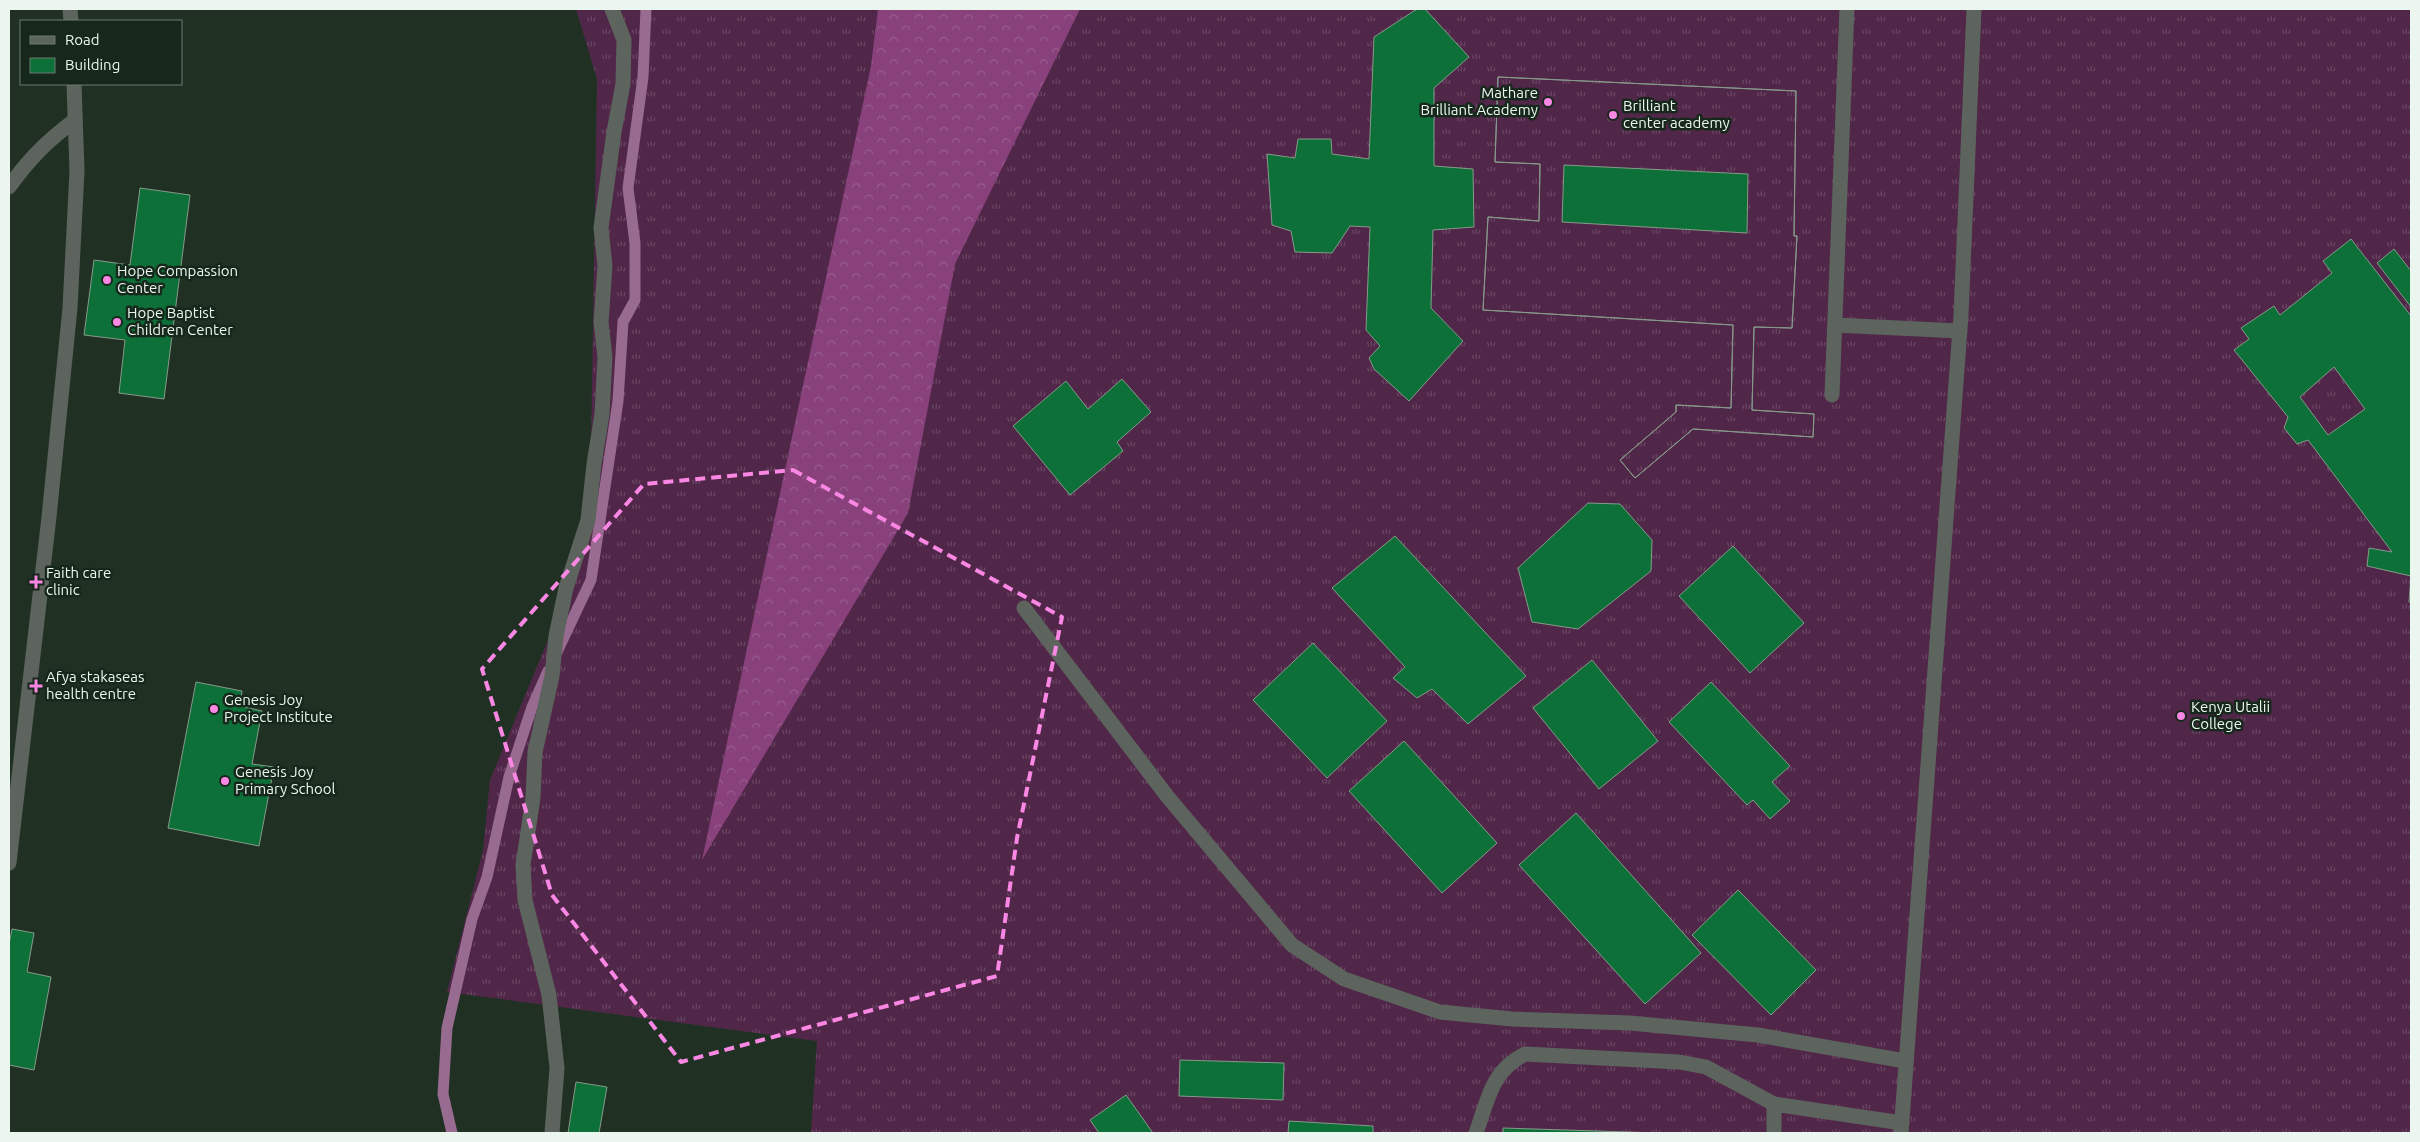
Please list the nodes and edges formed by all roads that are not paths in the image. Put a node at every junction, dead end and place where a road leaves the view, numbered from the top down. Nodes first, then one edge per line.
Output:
1 (612, 9) edge
2 (1847, 9) edge
3 (1974, 9) edge
4 (74, 85) edge
5 (75, 120) junction
6 (9, 187) edge
7 (1836, 325) junction
8 (1960, 331) junction
9 (1832, 395) dead end
10 (1024, 608) dead end
11 (9, 863) edge
12 (1905, 1062) junction
13 (1774, 1104) junction
14 (1901, 1128) edge
15 (552, 1133) edge
16 (1476, 1133) edge
17 (1774, 1133) edge

1 - 15 street
2 - 7 street
3 - 8 street
4 - 5 street
5 - 6 street
5 - 11 street
7 - 8 street
7 - 9 street
8 - 12 street
10 - 12 street
12 - 14 street
13 - 14 street
13 - 16 street
13 - 17 street

